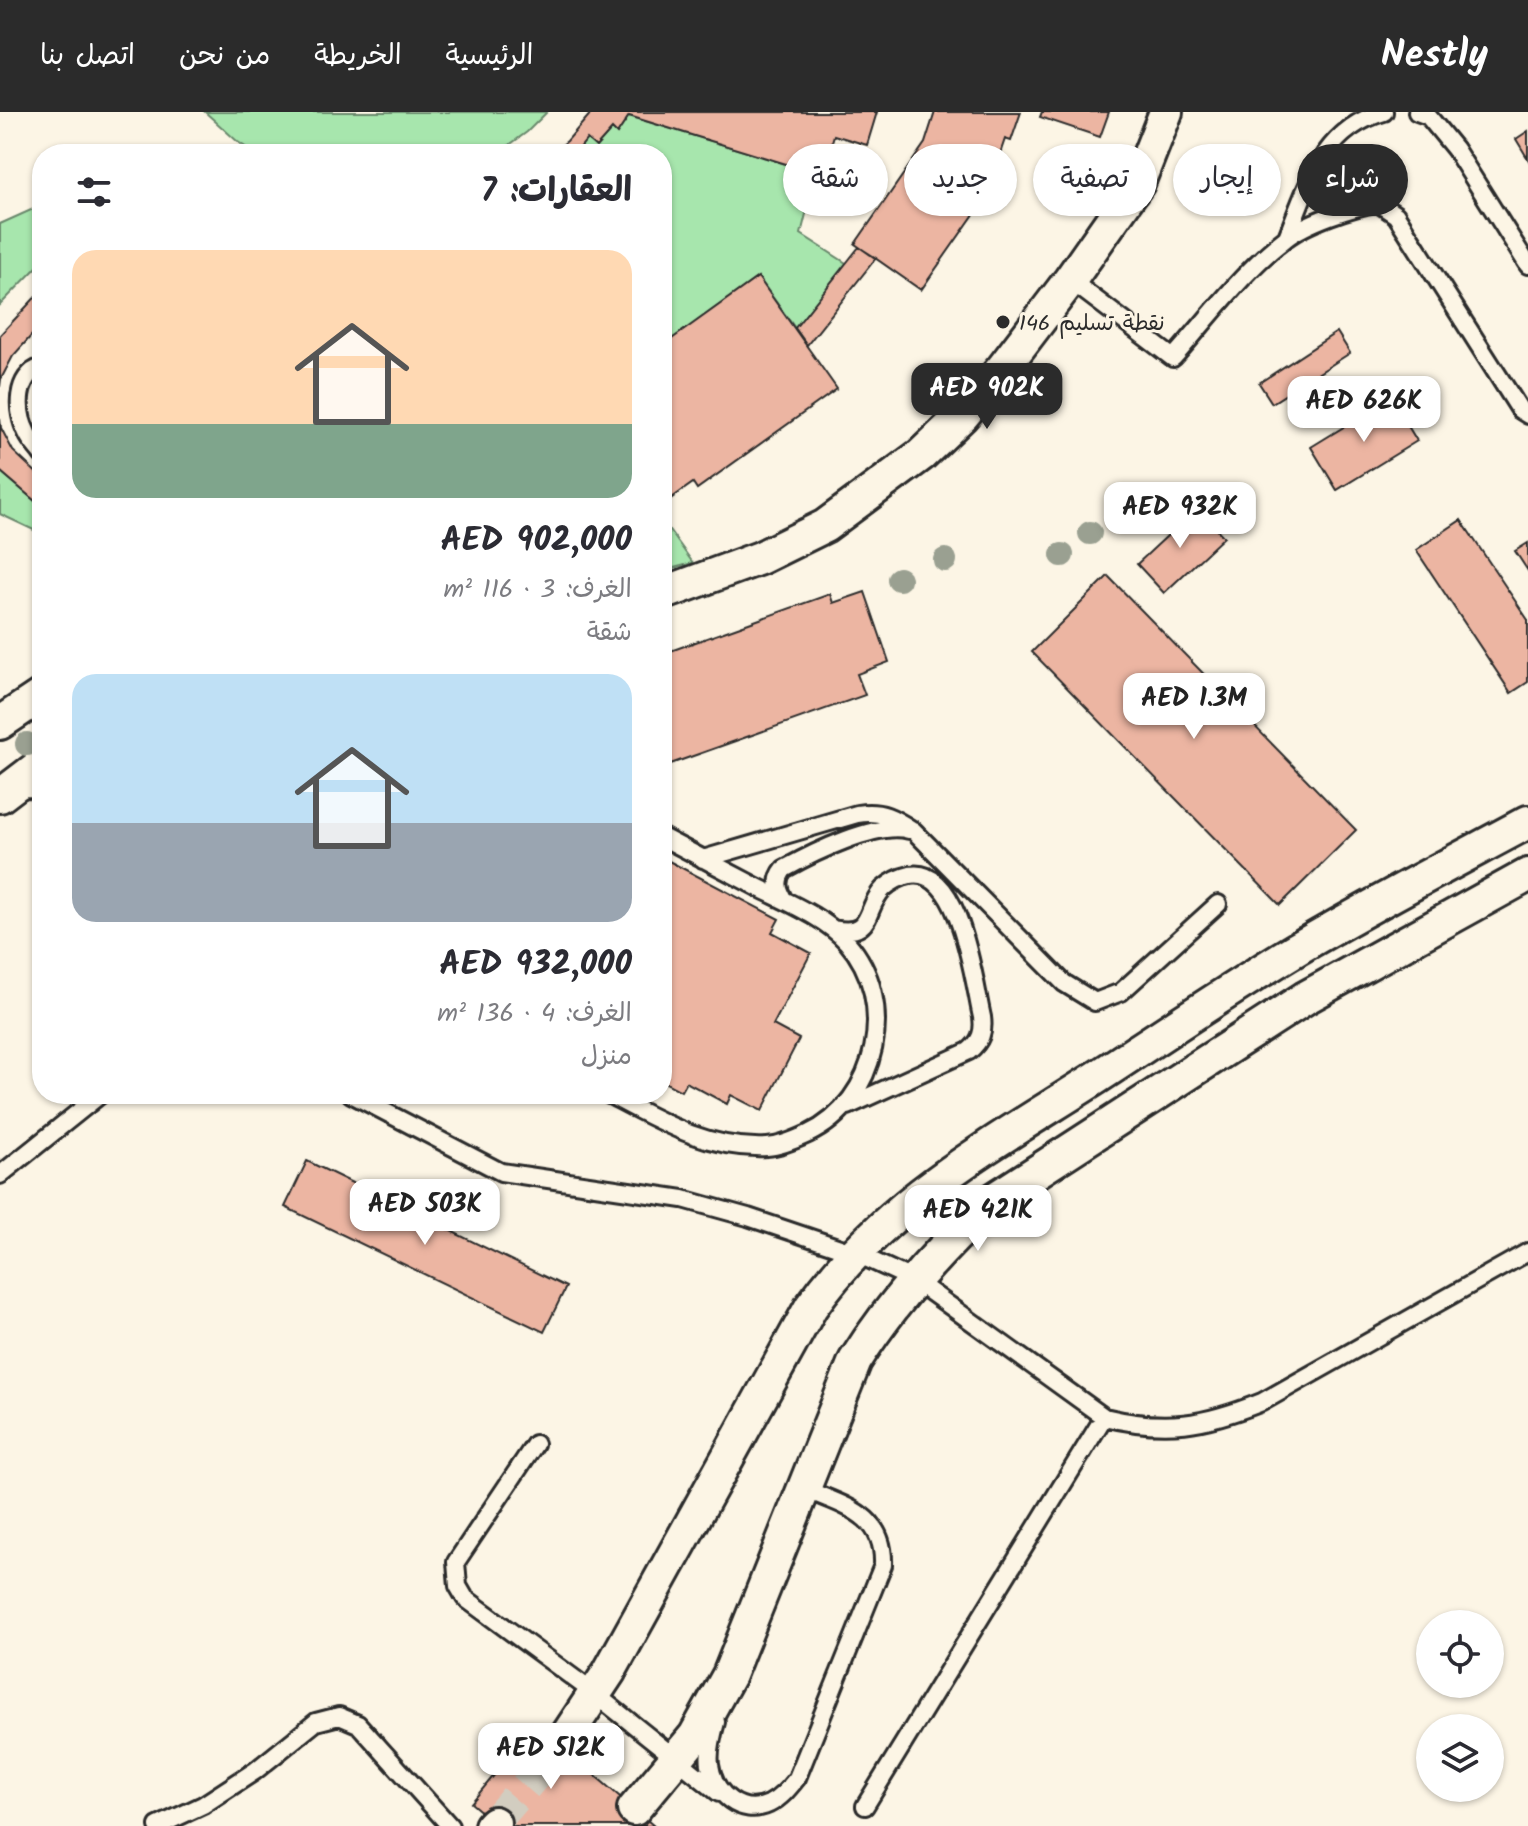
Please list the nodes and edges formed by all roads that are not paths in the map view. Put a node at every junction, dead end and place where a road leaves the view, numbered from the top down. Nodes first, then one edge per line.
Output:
1 (1166, 112) edge
2 (1384, 112) edge
3 (1417, 112) edge
4 (1287, 237) junction
5 (1528, 265) edge
6 (1070, 280) junction
7 (32, 374) edge
8 (1528, 415) edge
9 (32, 441) edge
10 (672, 590) edge
11 (32, 702) edge
12 (0, 723) edge
13 (32, 772) edge
14 (32, 788) edge
15 (1, 796) edge
16 (1528, 822) edge
17 (914, 831) junction
18 (672, 842) edge
19 (703, 859) junction
20 (1528, 875) edge
21 (784, 900) junction
22 (1218, 904) dead end
23 (833, 929) junction
24 (89, 1104) edge
25 (370, 1104) edge
26 (627, 1104) edge
27 (843, 1108) junction
28 (0, 1175) edge
29 (1528, 1252) edge
30 (855, 1253) junction
31 (914, 1280) junction
32 (1104, 1417) junction
33 (535, 1444) dead end
34 (803, 1488) junction
35 (729, 1675) junction
36 (594, 1693) junction
37 (560, 1746) tunnel mouth
38 (675, 1760) junction
39 (733, 1803) junction
40 (865, 1806) dead end
41 (634, 1809) dead end
42 (158, 1826) edge
43 (450, 1826) edge

1 - 6 street
2 - 4 lane
3 - 5 lane
4 - 6 lane
4 - 8 lane
6 - 10 street
7 - 9 lane
11 - 12 street
13 - 15 street
14 - 15 lane
16 - 30 street
17 - 19 lane
17 - 21 lane
17 - 22 lane
18 - 19 lane
19 - 21 lane
20 - 31 street
21 - 23 lane
23 - 27 lane
23 - 27 lane
24 - 28 lane
25 - 30 lane
26 - 27 lane
29 - 32 lane
30 - 31 lane
30 - 36 street
31 - 32 lane
31 - 34 street
32 - 40 lane
33 - 36 lane
34 - 35 street
34 - 39 lane
35 - 38 street
35 - 39 lane
36 - 37 street
36 - 38 lane
38 - 39 lane
38 - 41 street
42 - 43 lane

